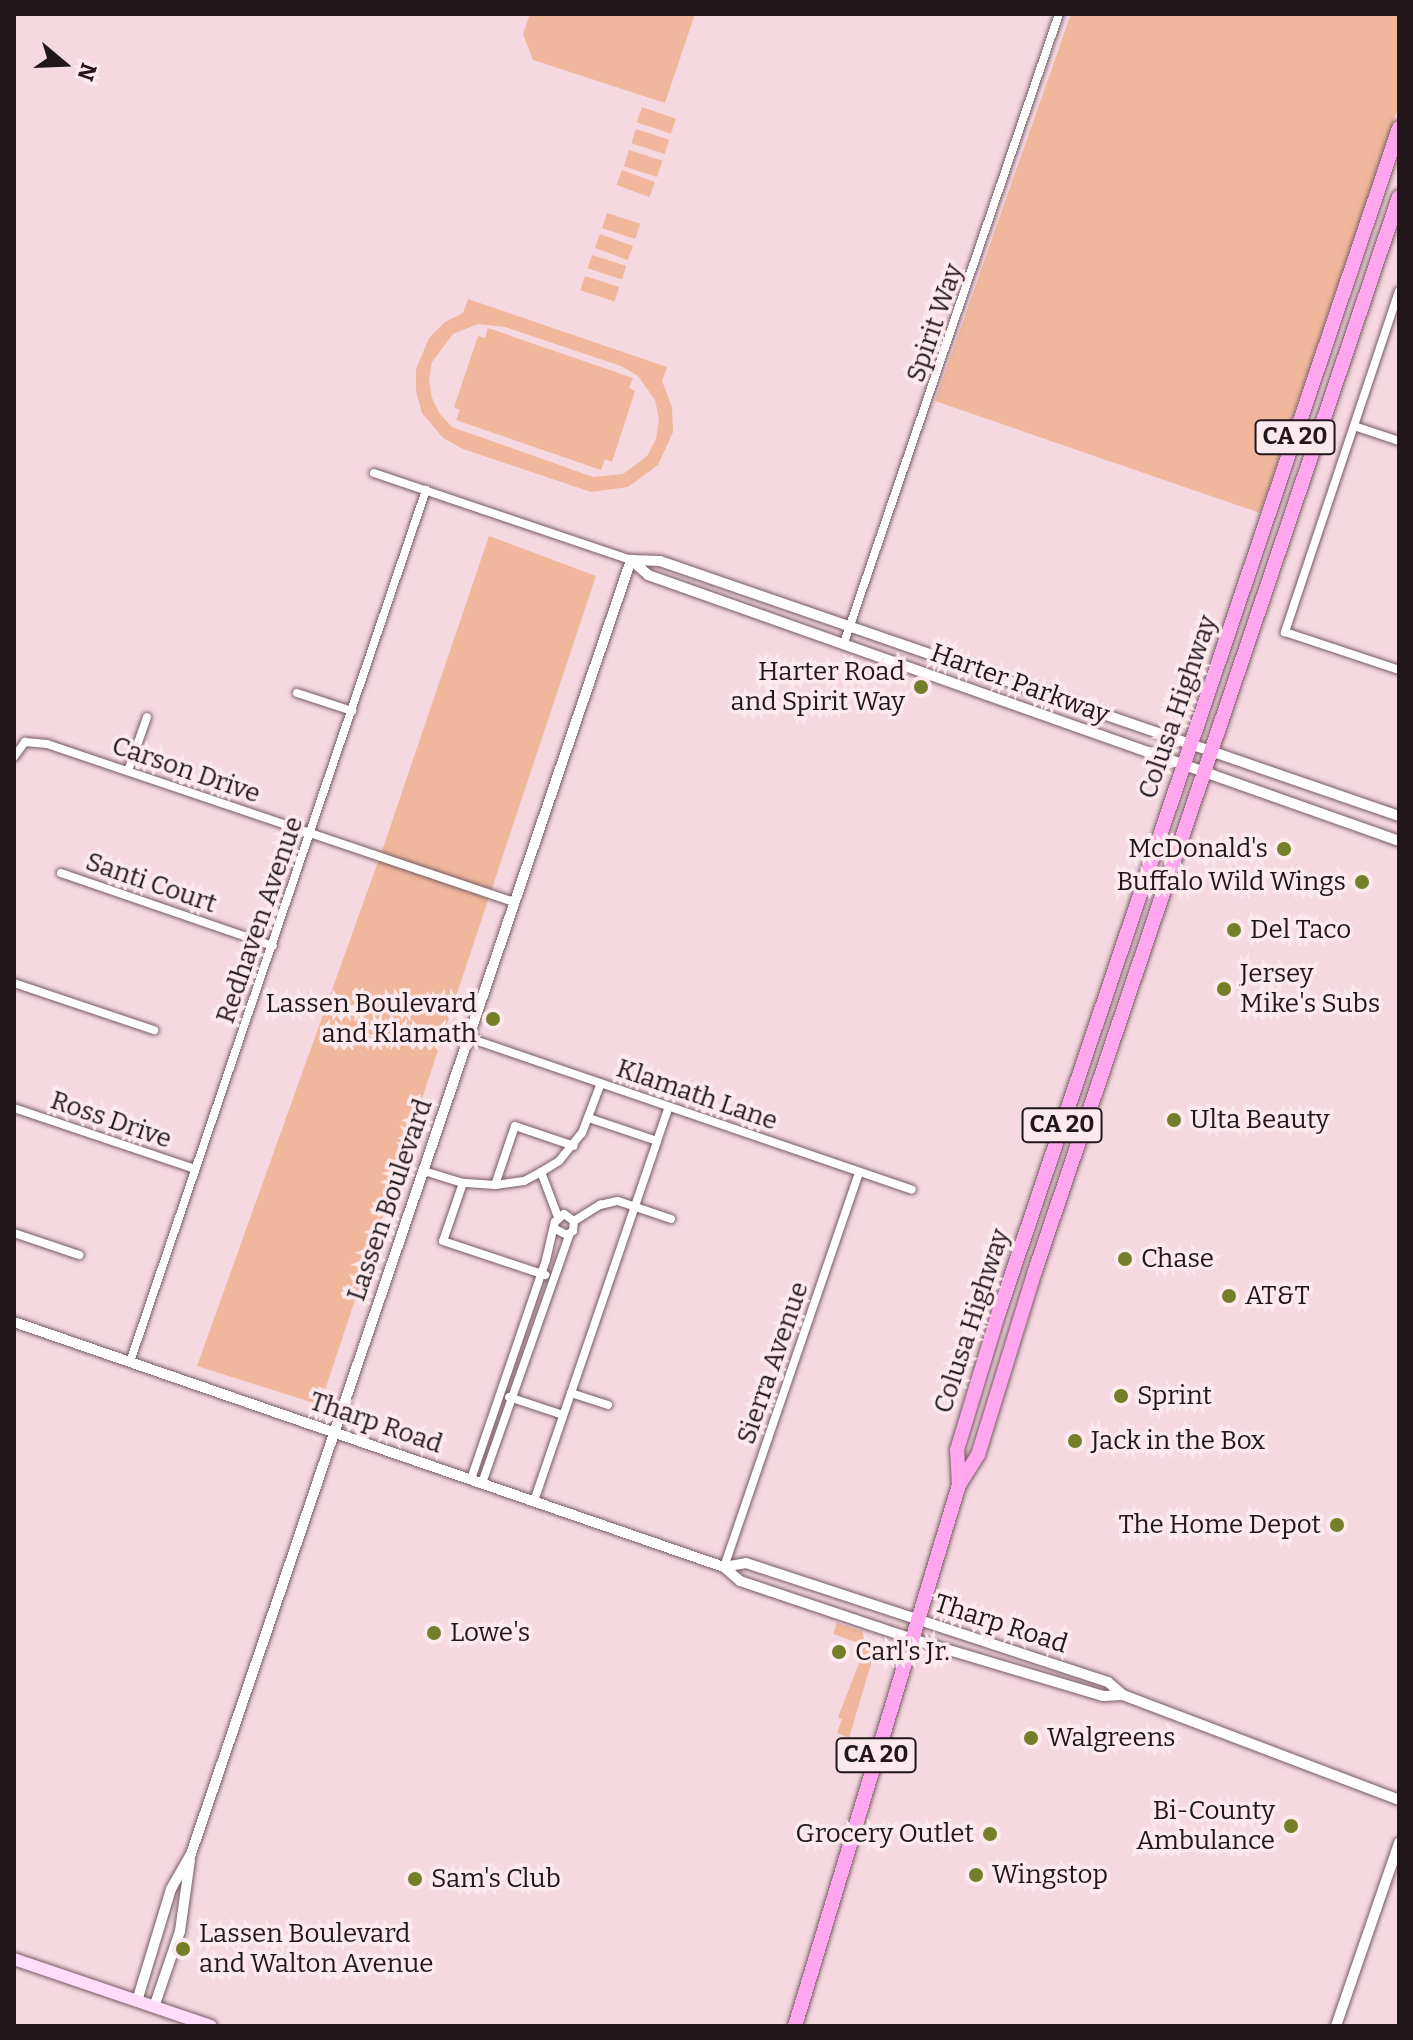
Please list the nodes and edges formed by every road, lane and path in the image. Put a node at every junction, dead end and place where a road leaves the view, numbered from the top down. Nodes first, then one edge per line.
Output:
1 (1059, 14) edge
2 (1399, 128) edge
3 (1399, 197) edge
4 (1399, 291) edge
5 (1395, 317) edge
6 (1354, 426) junction
7 (1399, 441) edge
8 (374, 473) dead end
9 (426, 490) junction
10 (631, 560) junction
11 (850, 627) junction
12 (844, 643) junction
13 (1399, 670) edge
14 (297, 693) dead end
15 (352, 711) junction
16 (147, 717) dead end
17 (1191, 745) junction
18 (1212, 752) junction
19 (14, 757) edge
20 (1183, 767) junction
21 (128, 771) junction
22 (1204, 775) junction
23 (1399, 816) edge
24 (311, 833) junction
25 (1399, 841) edge
26 (61, 873) dead end
27 (515, 902) junction
28 (273, 946) junction
29 (14, 983) edge
30 (154, 1030) dead end
31 (469, 1038) junction
32 (601, 1083) junction
33 (669, 1107) junction
34 (14, 1108) edge
35 (589, 1118) junction
36 (657, 1141) junction
37 (574, 1146) junction
38 (195, 1169) junction
39 (424, 1171) junction
40 (541, 1172) junction
41 (859, 1172) junction
42 (463, 1183) junction
43 (495, 1185) junction
44 (912, 1190) dead end
45 (634, 1207) junction
46 (558, 1217) junction
47 (671, 1219) dead end
48 (574, 1221) junction
49 (555, 1229) junction
50 (14, 1233) edge
51 (570, 1233) junction
52 (79, 1255) dead end
53 (541, 1274) junction
54 (553, 1278) junction
55 (14, 1322) edge
56 (130, 1362) junction
57 (571, 1393) junction
58 (500, 1394) junction
59 (511, 1398) junction
60 (608, 1405) dead end
61 (563, 1415) junction
62 (334, 1431) junction
63 (476, 1481) junction
64 (959, 1485) junction
65 (534, 1501) junction
66 (724, 1567) junction
67 (918, 1619) junction
68 (912, 1639) junction
69 (1123, 1695) junction
70 (1399, 1800) edge
71 (1399, 1843) edge
72 (191, 1854) junction
73 (14, 1959) edge
74 (137, 2001) junction
75 (154, 2007) junction
76 (211, 2026) edge
77 (795, 2026) edge
78 (1336, 2026) edge

1 - 11 street, Spirit Way
2 - 17 highway, Colusa Highway / CA 20
3 - 18 highway, Colusa Highway / CA 20
4 - 5 street
5 - 6 street
6 - 7 street
6 - 13 street
8 - 9 street, Harter Parkway
9 - 10 street, Harter Parkway
9 - 15 street, Redhaven Avenue
10 - 11 street, Harter Parkway
10 - 12 street, Harter Parkway
10 - 27 street, Lassen Boulevard
11 - 12 street, Spirit Way
11 - 17 street, Harter Parkway
12 - 20 street, Harter Parkway
14 - 15 street
15 - 24 street, Redhaven Avenue
16 - 21 street
17 - 18 street, Harter Parkway
17 - 20 highway, Colusa Highway / CA 20
18 - 22 highway, Colusa Highway / CA 20
18 - 23 street, Harter Parkway
19 - 21 street, Carson Drive
20 - 22 street, Harter Parkway
20 - 64 highway, Colusa Highway / CA 20
21 - 24 street, Carson Drive
22 - 25 street, Harter Parkway
22 - 64 highway, Colusa Highway / CA 20
24 - 27 street, Carson Drive
24 - 28 street, Redhaven Avenue
26 - 28 street, Santi Court
27 - 31 street, Lassen Boulevard
28 - 38 street, Redhaven Avenue
29 - 30 street
31 - 32 street, Klamath Lane
31 - 39 street, Lassen Boulevard
32 - 33 street, Klamath Lane
32 - 35 street
33 - 36 street
33 - 41 street, Klamath Lane
34 - 38 street, Ross Drive
35 - 36 street
35 - 37 street
36 - 45 street
37 - 40 street
37 - 43 street
38 - 56 street, Redhaven Avenue
39 - 42 street
39 - 62 street, Lassen Boulevard
40 - 43 street
40 - 46 street
41 - 44 street, Klamath Lane
41 - 66 street, Sierra Avenue
42 - 43 street
42 - 53 street
45 - 47 street
45 - 48 street
45 - 57 street
46 - 48 street
46 - 49 street
48 - 51 street
49 - 51 street
49 - 53 street
50 - 52 street
51 - 54 street
53 - 54 street
53 - 58 street
54 - 59 street
55 - 56 street, Tharp Road
56 - 62 street, Tharp Road
57 - 60 street
57 - 61 street
58 - 59 street
58 - 63 street
59 - 61 street
59 - 63 street
61 - 65 street
62 - 63 street, Tharp Road
62 - 72 street, Lassen Boulevard
63 - 65 street, Tharp Road
64 - 67 highway, Colusa Highway / CA 20
65 - 66 street, Tharp Road
66 - 67 street, Tharp Road
66 - 68 street, Tharp Road
67 - 68 highway, Colusa Highway / CA 20
67 - 69 street, Tharp Road
68 - 69 street, Tharp Road
68 - 77 highway, Colusa Highway / CA 20
69 - 70 street, Tharp Road
71 - 78 street
72 - 74 street, Lassen Boulevard
72 - 75 street, Lassen Boulevard
73 - 74 main road
74 - 75 main road
75 - 76 main road

